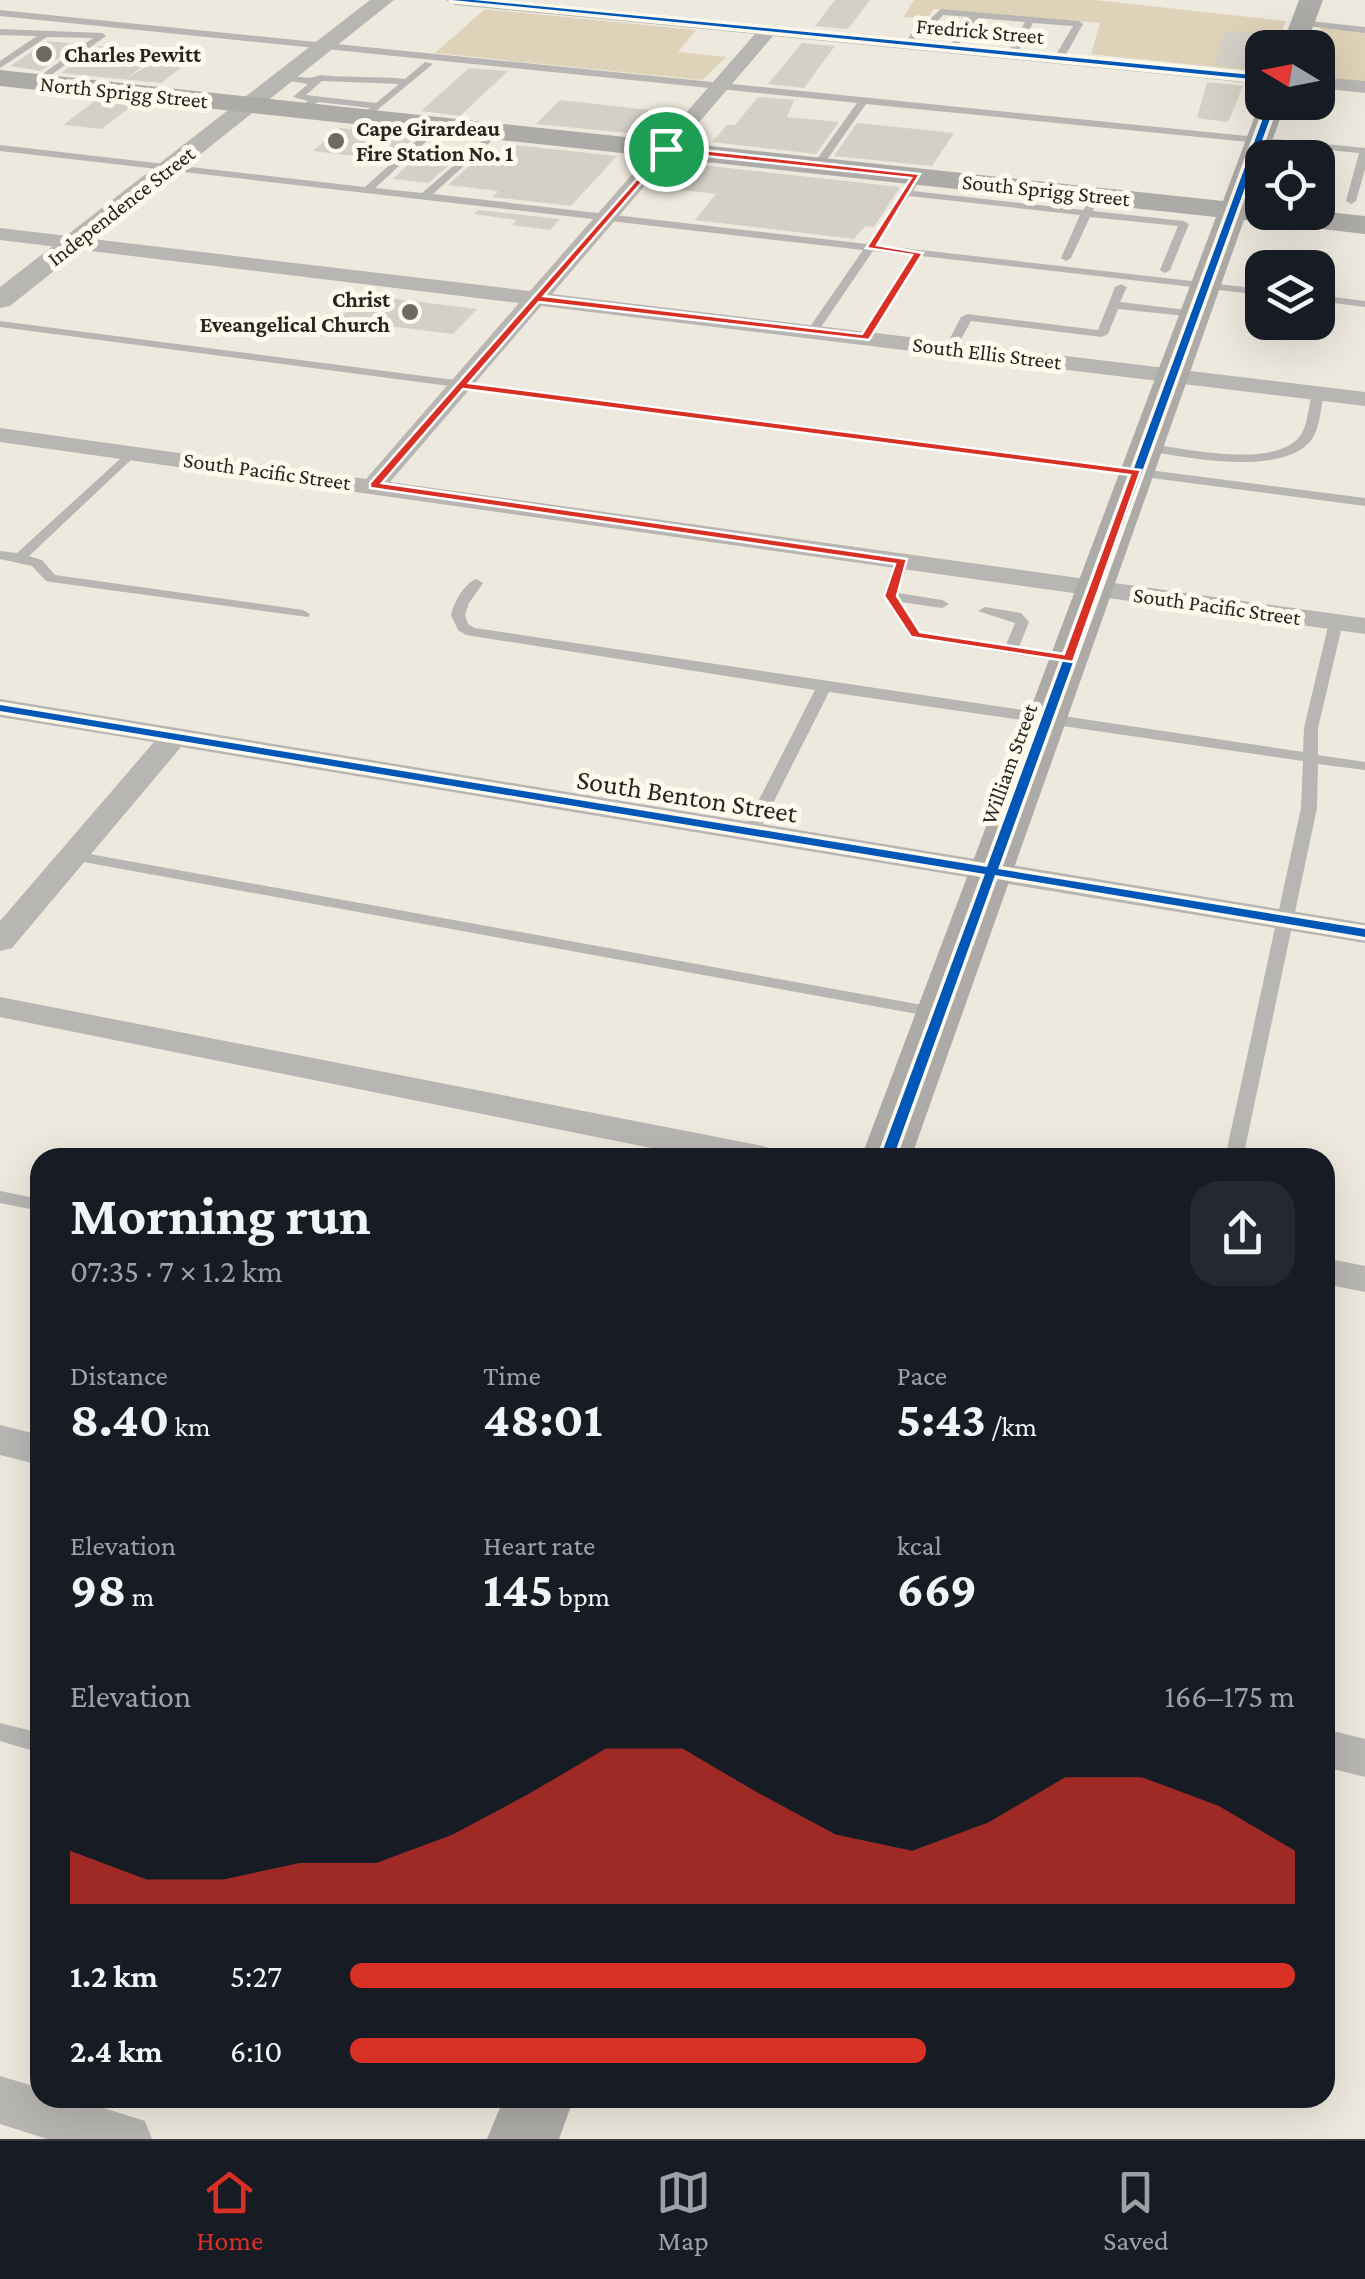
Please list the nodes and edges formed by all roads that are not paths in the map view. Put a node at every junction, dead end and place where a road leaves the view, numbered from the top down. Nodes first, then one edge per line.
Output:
1 (382, 0) edge
2 (455, 0) edge
3 (1307, 12) edge
4 (0, 13) edge
5 (976, 15) junction
6 (1030, 20) junction
7 (1365, 30) edge
8 (768, 31) junction
9 (0, 32) edge
10 (44, 36) junction
11 (906, 44) junction
12 (324, 46) junction
13 (954, 48) junction
14 (1012, 54) junction
15 (1059, 58) junction
16 (428, 64) dead end
17 (0, 65) edge
18 (1245, 76) edge
19 (0, 78) edge
20 (283, 79) junction
21 (37, 82) junction
22 (316, 82) junction
23 (366, 82) junction
24 (406, 82) junction
25 (1335, 84) edge
26 (721, 86) junction
27 (1365, 87) edge
28 (864, 100) junction
29 (340, 102) junction
30 (309, 104) junction
31 (249, 105) junction
32 (372, 111) junction
33 (1266, 120) edge
34 (439, 125) junction
35 (496, 131) junction
36 (1260, 137) junction
37 (1342, 137) dead end
38 (1304, 139) junction
39 (0, 148) edge
40 (666, 149) junction
41 (1365, 154) edge
42 (817, 166) junction
43 (171, 167) junction
44 (912, 185) junction
45 (369, 188) junction
46 (427, 194) junction
47 (1090, 205) junction
48 (1233, 211) junction
49 (1358, 213) edge
50 (607, 216) junction
51 (0, 234) edge
52 (880, 236) junction
53 (74, 243) junction
54 (871, 248) junction
55 (918, 253) junction
56 (1066, 258) junction
57 (1165, 270) junction
58 (1121, 287) dead end
59 (1203, 292) junction
60 (1245, 292) edge
61 (536, 298) junction
62 (0, 300) edge
63 (1335, 300) edge
64 (1365, 304) edge
65 (1115, 305) junction
66 (0, 324) edge
67 (813, 331) junction
68 (866, 338) junction
69 (951, 348) junction
70 (1173, 375) junction
71 (461, 385) junction
72 (1318, 393) junction
73 (1365, 399) edge
74 (0, 435) edge
75 (131, 452) junction
76 (1142, 460) junction
77 (374, 485) junction
78 (1365, 502) edge
79 (0, 554) edge
80 (20, 557) junction
81 (902, 561) junction
82 (476, 583) dead end
83 (1094, 589) junction
84 (890, 596) junction
85 (942, 604) dead end
86 (985, 611) dead end
87 (304, 614) dead end
88 (1336, 622) junction
89 (1365, 626) edge
90 (1011, 650) junction
91 (1068, 659) junction
92 (824, 687) junction
93 (0, 708) edge
94 (1046, 720) junction
95 (174, 737) junction
96 (1310, 757) junction
97 (1365, 766) edge
98 (751, 832) junction
99 (73, 856) junction
100 (992, 871) junction
101 (1284, 920) junction
102 (1365, 933) edge
103 (0, 941) edge
104 (0, 1007) edge
105 (939, 1013) junction
106 (712, 1148) edge
107 (890, 1148) edge
108 (1236, 1148) edge
109 (0, 1197) edge
110 (30, 1203) edge
111 (1335, 1273) edge
112 (1365, 1279) edge
113 (0, 1440) edge
114 (30, 1448) edge
115 (0, 1732) edge
116 (30, 1740) edge
117 (1335, 1750) edge
118 (1365, 1758) edge
119 (0, 2100) edge
120 (534, 2108) edge
121 (126, 2139) edge
122 (523, 2139) edge

1 - 12 street, Independence Street
2 - 8 street, Fredrick Street
3 - 7 lane
4 - 12 lane
5 - 6 lane
5 - 11 lane
5 - 13 lane
6 - 14 lane
6 - 15 lane
8 - 11 street, Fredrick Street
8 - 26 street
9 - 10 lane
10 - 17 lane
10 - 21 lane
11 - 13 street, Fredrick Street
12 - 20 street, Independence Street
12 - 26 lane
13 - 14 street, Fredrick Street
14 - 15 street, Fredrick Street
15 - 18 street, Fredrick Street
16 - 24 lane
19 - 21 main road, North Sprigg Street
20 - 22 lane
20 - 31 street, Independence Street
21 - 31 main road, North Sprigg Street
22 - 23 lane
22 - 30 lane
23 - 24 lane
23 - 29 lane
24 - 32 lane
25 - 27 street
26 - 28 lane
26 - 40 street
28 - 36 lane
28 - 42 lane
29 - 30 lane
29 - 32 lane
30 - 31 main road, South Sprigg Street
30 - 32 main road, South Sprigg Street
31 - 43 street, Independence Street
32 - 34 main road, South Sprigg Street
33 - 36 main road, William Street
34 - 35 main road, South Sprigg Street
34 - 45 lane
35 - 40 main road, South Sprigg Street
35 - 46 lane
36 - 38 lane
36 - 48 main road, William Street
37 - 38 lane
38 - 41 lane
39 - 43 lane
40 - 42 main road, South Sprigg Street
40 - 50 street
41 - 49 lane
42 - 44 main road, South Sprigg Street
43 - 45 lane
43 - 53 street, Independence Street
44 - 47 main road, South Sprigg Street
44 - 52 lane
45 - 46 lane
46 - 50 lane
47 - 48 main road, South Sprigg Street
47 - 56 lane
47 - 57 lane
48 - 49 main road, South Sprigg Street
48 - 59 main road, William Street
50 - 54 lane
50 - 61 street
51 - 53 street, South Ellis Street
52 - 54 lane
52 - 56 lane
53 - 61 street, South Ellis Street
53 - 62 street, Independence Street
54 - 55 lane
54 - 67 lane
55 - 59 lane
55 - 68 lane
56 - 57 lane
57 - 59 lane
58 - 65 lane
59 - 60 lane
59 - 65 lane
59 - 70 main road, William Street
61 - 67 street, South Ellis Street
61 - 71 street
63 - 64 lane
65 - 69 lane
66 - 71 lane
67 - 68 street, South Ellis Street
68 - 69 street, South Ellis Street
69 - 70 street, South Ellis Street
70 - 72 street, South Ellis Street
70 - 76 main road, William Street
71 - 76 lane
71 - 77 street
72 - 73 street, South Ellis Street
72 - 76 lane
74 - 75 street, South Pacific Street
75 - 77 street, South Pacific Street
75 - 80 lane
76 - 78 lane
76 - 83 main road, William Street
77 - 81 street, South Pacific Street
79 - 80 lane
80 - 87 lane
81 - 83 street, South Pacific Street
81 - 84 lane
82 - 92 lane
83 - 88 street, South Pacific Street
83 - 91 main road, William Street
84 - 85 lane
84 - 90 lane
86 - 90 lane
88 - 89 street, South Pacific Street
88 - 96 lane
90 - 91 lane
91 - 94 main road, William Street
92 - 94 lane
92 - 98 lane
93 - 95 street, South Benton Street
94 - 96 lane
94 - 100 main road, William Street
95 - 98 street, South Benton Street
95 - 99 street
96 - 97 lane
96 - 101 lane
98 - 100 street, South Benton Street
99 - 103 street
99 - 105 lane
100 - 101 street, South Benton Street
100 - 105 main road, William Street
101 - 102 street, South Benton Street
101 - 108 lane
104 - 106 street
105 - 107 main road, William Street
109 - 110 lane
111 - 112 street
113 - 114 street
115 - 116 lane
117 - 118 street
119 - 121 street
120 - 122 main road

